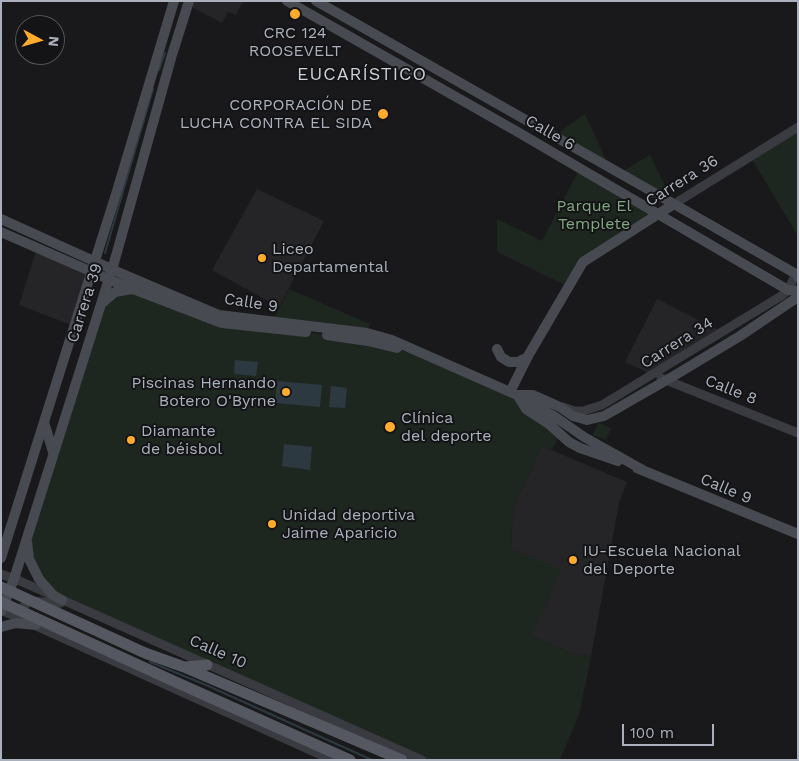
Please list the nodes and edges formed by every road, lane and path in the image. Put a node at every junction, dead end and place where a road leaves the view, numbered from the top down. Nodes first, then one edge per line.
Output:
1 (174, 1) edge
2 (189, 1) edge
3 (287, 1) edge
4 (317, 2) edge
5 (327, 23) junction
6 (395, 46) junction
7 (371, 48) junction
8 (166, 74) junction
9 (149, 81) junction
10 (798, 127) edge
11 (674, 204) junction
12 (659, 213) junction
13 (1, 220) edge
14 (1, 232) edge
15 (93, 266) junction
16 (110, 274) junction
17 (797, 276) edge
18 (135, 289) junction
19 (793, 290) edge
20 (798, 297) edge
21 (100, 304) junction
22 (786, 305) junction
23 (798, 308) edge
24 (337, 333) junction
25 (497, 349) dead end
26 (528, 356) junction
27 (653, 375) junction
28 (667, 380) junction
29 (510, 392) junction
30 (560, 407) junction
31 (44, 422) junction
32 (798, 433) edge
33 (53, 452) junction
34 (798, 534) edge
35 (27, 535) junction
36 (1, 558) edge
37 (1, 574) edge
38 (14, 579) junction
39 (5, 589) edge
40 (1, 601) edge
41 (67, 602) junction
42 (1, 610) edge
43 (32, 623) junction
44 (1, 627) edge
45 (207, 665) junction
46 (184, 667) junction
47 (141, 670) junction
48 (164, 677) junction
49 (184, 693) junction
50 (296, 705) junction
51 (312, 720) junction
52 (332, 760) edge
53 (350, 760) edge
54 (402, 760) edge
55 (422, 760) edge

1 - 9 main road, Carrera 39
2 - 8 main road, Carrera 39
3 - 5 main road, Calle 6
4 - 5 main road
4 - 6 main road, Calle 6
5 - 7 main road, Calle 6
6 - 7 main road
6 - 11 main road, Calle 6
7 - 12 main road, Calle 6
8 - 9 main road
8 - 16 main road, Carrera 39
9 - 15 main road, Carrera 39
10 - 11 street, Carrera 36
11 - 12 main road, Carrera 36
11 - 17 main road, Calle 6
12 - 19 main road, Calle 6
12 - 26 main road, Carrera 36
13 - 15 main road, Calle 9
14 - 15 main road, Calle 9
15 - 16 main road, Calle 9
15 - 31 main road, Carrera 39
16 - 18 main road, Calle 9
16 - 21 main road, Carrera 39
16 - 24 main road, Calle 9
17 - 19 street, Carrera 34
18 - 21 main road
18 - 24 main road, Calle 9
19 - 27 street, Carrera 34
20 - 22 main road, Carrera 34
21 - 33 main road, Carrera 39
22 - 23 main road
22 - 28 main road, Carrera 34
24 - 29 main road, Calle 9
25 - 26 main road
26 - 29 main road, Carrera 36
27 - 28 street, Calle 8
27 - 30 street, Carrera 34
28 - 30 main road, Carrera 34
28 - 32 street, Calle 8
29 - 30 main road, Carrera 34
29 - 34 main road, Calle 9
31 - 33 main road
31 - 36 main road, Carrera 39
33 - 35 main road, Carrera 39
35 - 38 main road, Carrera 39
35 - 41 main road
37 - 38 street, Calle 10
38 - 39 main road, Carrera 39
38 - 41 street, Calle 10
39 - 40 main road
39 - 42 main road, Carrera 39
39 - 46 main road, Calle 10
40 - 47 main road
41 - 43 street
41 - 45 street, Calle 10
42 - 43 street
43 - 44 main road
43 - 47 street
45 - 46 main road
45 - 50 street, Calle 10
46 - 51 main road, Calle 10
47 - 48 main road
47 - 49 street
48 - 49 main road
48 - 53 main road
49 - 52 street
50 - 51 main road
50 - 55 street, Calle 10
51 - 54 main road, Calle 10

